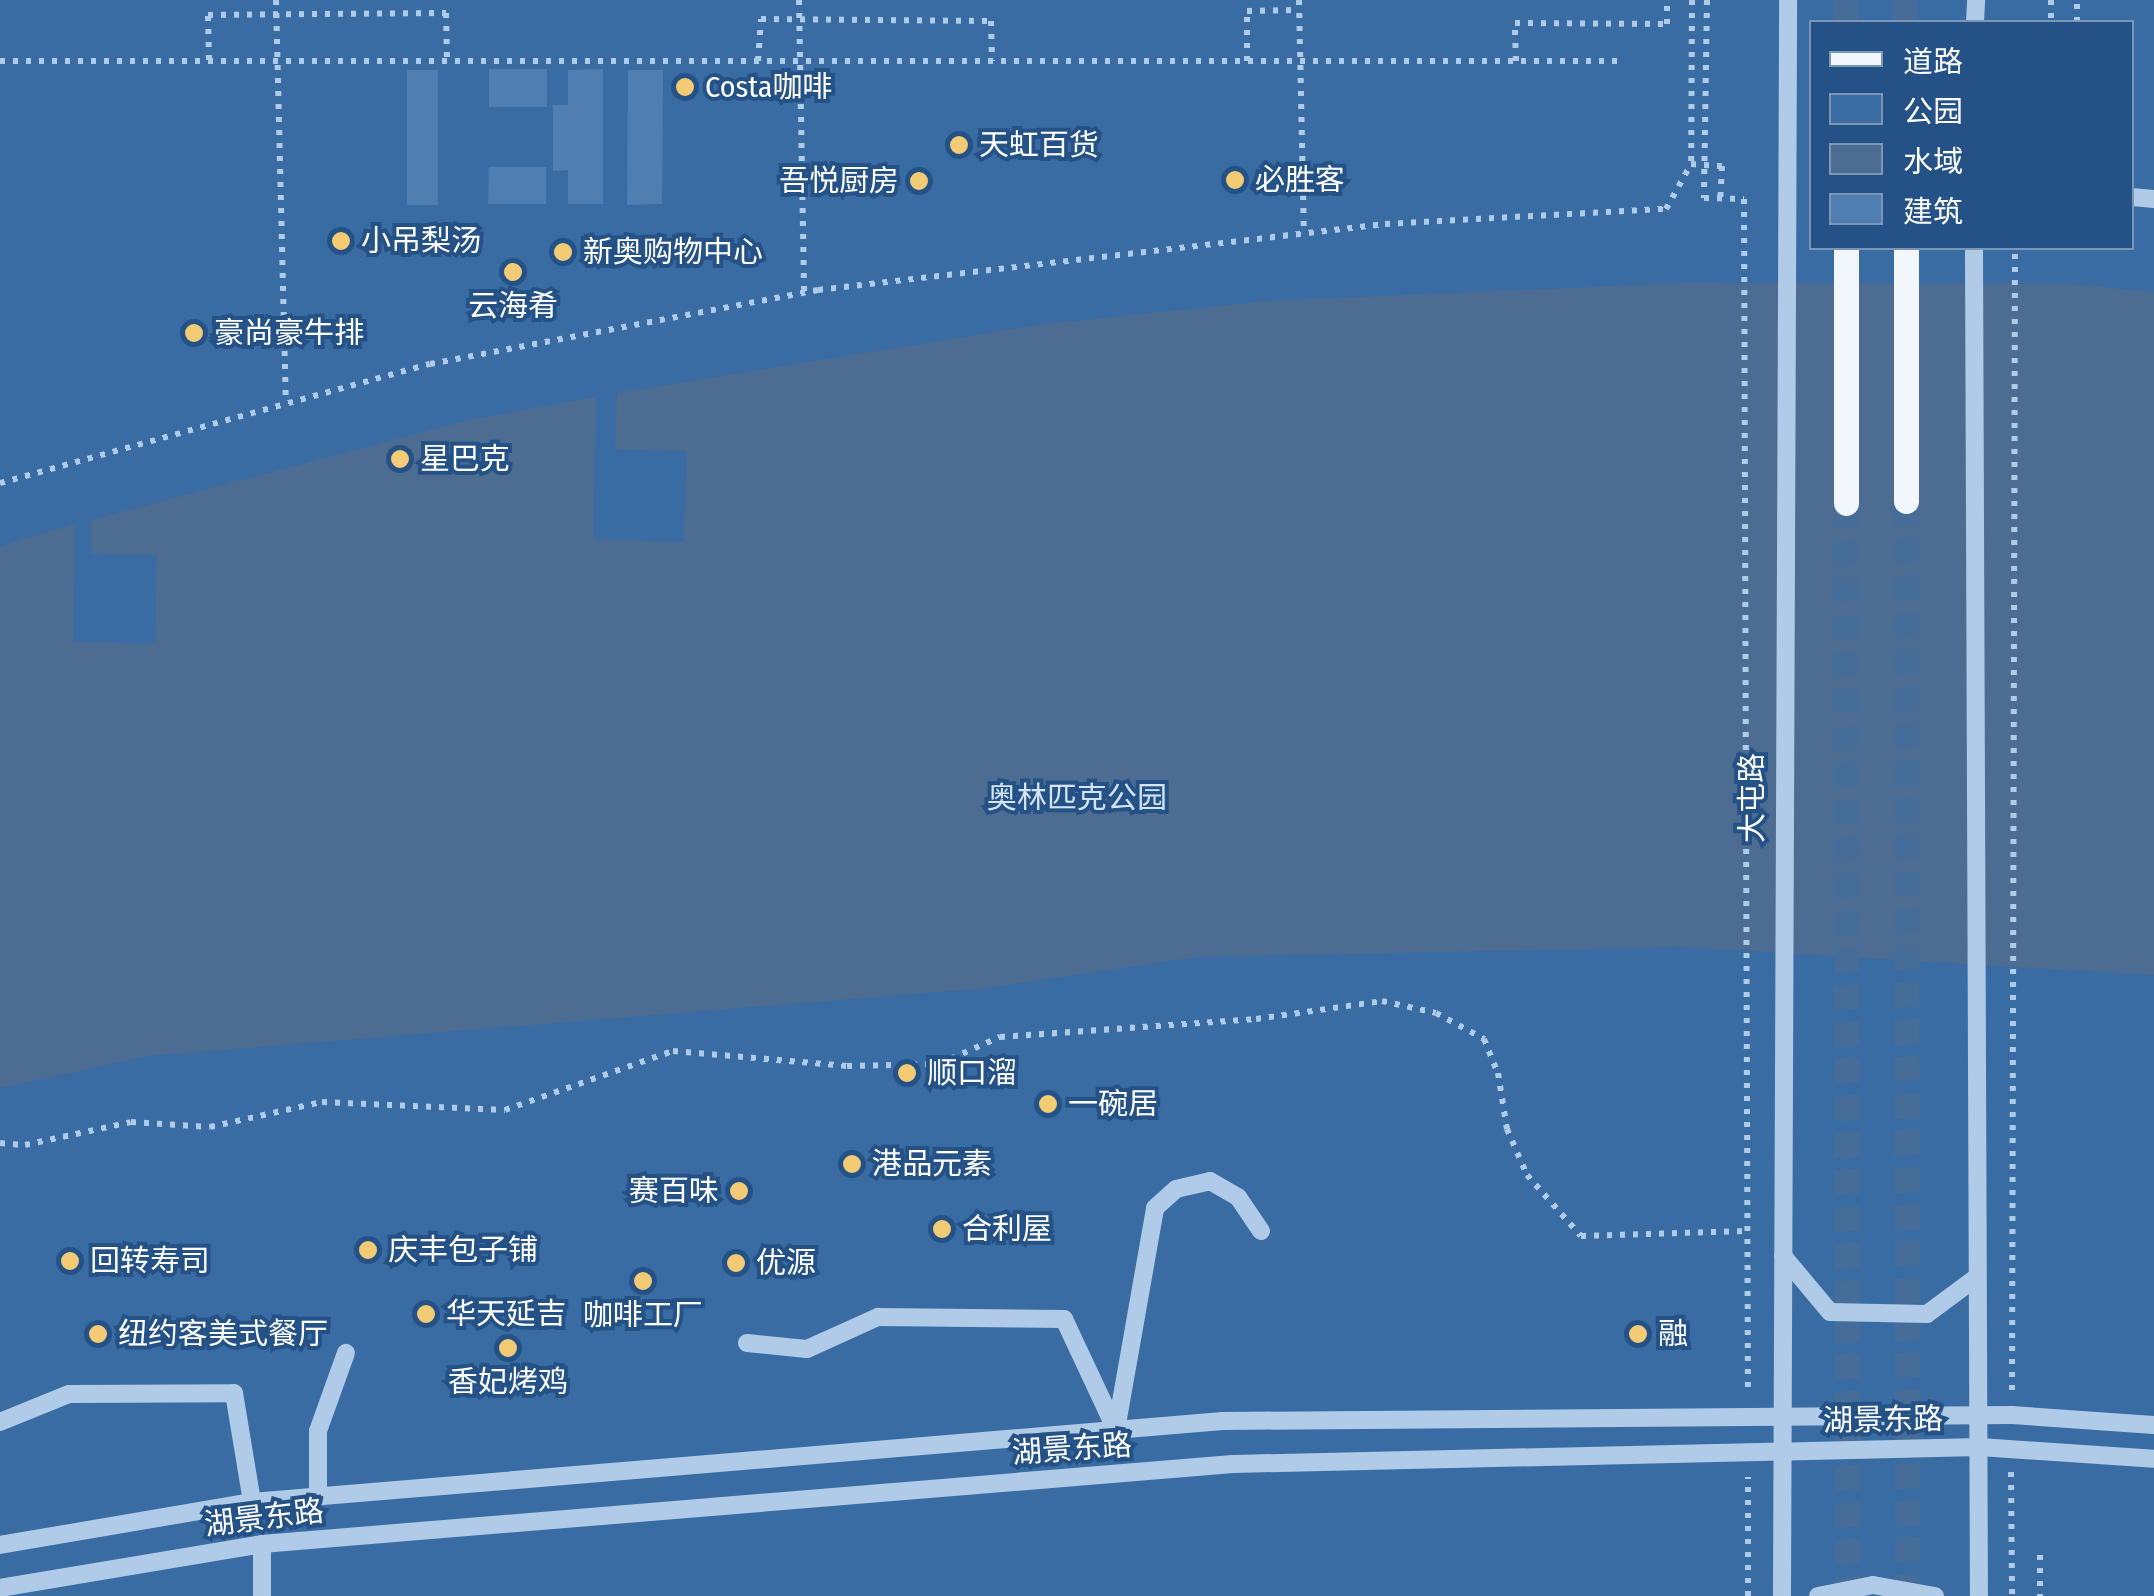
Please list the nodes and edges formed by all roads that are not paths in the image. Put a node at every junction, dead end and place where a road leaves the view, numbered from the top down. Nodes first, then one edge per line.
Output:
1 (1788, 0) edge
2 (1846, 250) edge
3 (1906, 250) edge
4 (1974, 250) edge
5 (1906, 501) tunnel mouth
6 (1846, 503) tunnel mouth
7 (1261, 1231) dead end
8 (1783, 1256) junction
9 (1976, 1277) junction
10 (747, 1343) dead end
11 (346, 1353) dead end
12 (1783, 1416) junction
13 (1979, 1416) junction
14 (0, 1422) edge
15 (2154, 1424) edge
16 (1116, 1430) junction
17 (1980, 1447) junction
18 (1784, 1449) junction
19 (2154, 1458) edge
20 (318, 1496) junction
21 (252, 1502) junction
22 (262, 1544) junction
23 (0, 1546) edge
24 (0, 1588) edge
25 (262, 1596) edge
26 (1782, 1596) edge
27 (1818, 1596) edge
28 (1935, 1596) edge
29 (1979, 1596) edge

1 - 8 street, 大屯路
2 - 6 main road
3 - 5 main road
4 - 9 street
7 - 16 street
8 - 9 street
8 - 12 street, 大屯路
9 - 13 street
10 - 16 street
11 - 20 street
12 - 13 street, 湖景东路
12 - 16 street, 湖景东路
12 - 18 street, 大屯路
13 - 15 street, 湖景东路
13 - 17 street
14 - 21 street
16 - 20 street, 湖景东路
17 - 18 street, 湖景东路
17 - 19 street, 湖景东路
17 - 29 street
18 - 22 street, 湖景东路
18 - 26 street, 大屯路
20 - 21 street, 湖景东路
21 - 23 street, 湖景东路
22 - 24 street, 湖景东路
22 - 25 street
27 - 28 street

